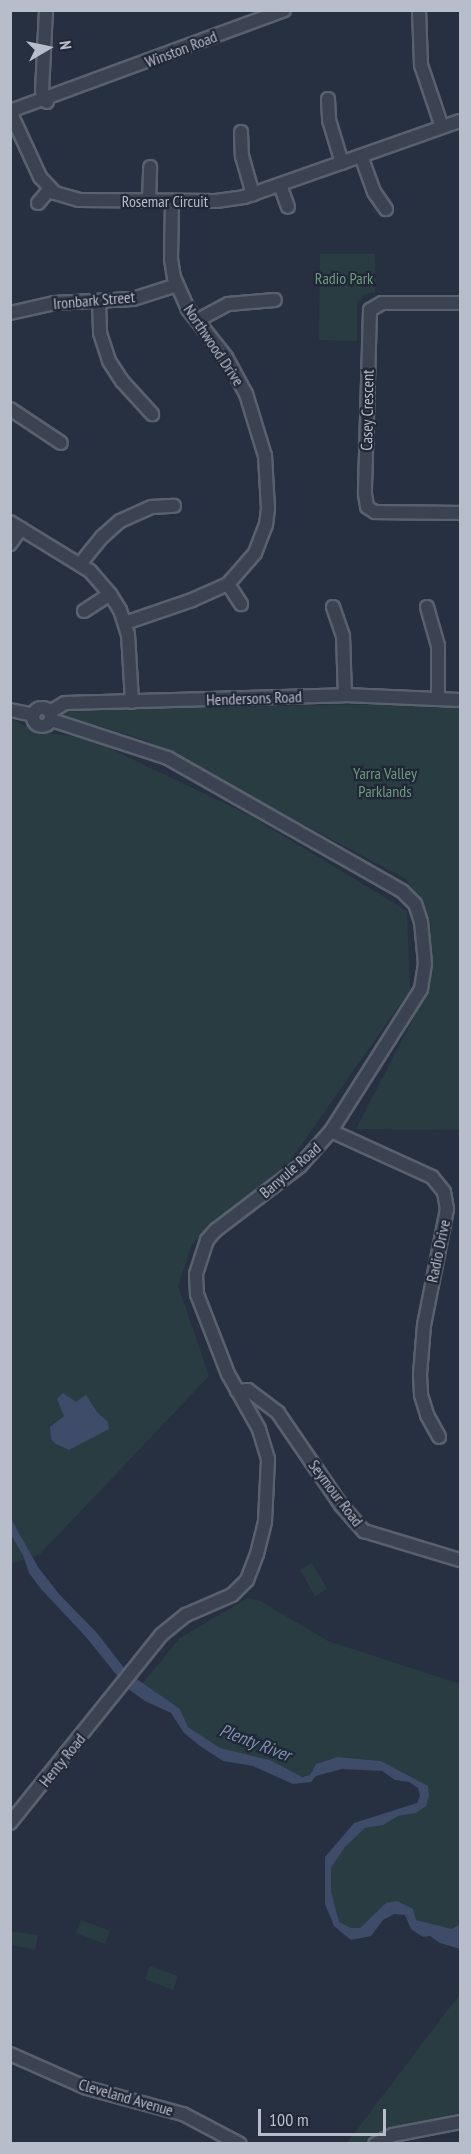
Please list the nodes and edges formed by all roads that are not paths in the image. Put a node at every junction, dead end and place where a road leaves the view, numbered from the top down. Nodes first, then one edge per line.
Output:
1 (46, 10) edge
2 (284, 10) edge
3 (419, 10) edge
4 (47, 99) junction
5 (328, 99) dead end
6 (13, 113) edge
7 (460, 121) edge
8 (442, 127) junction
9 (241, 132) dead end
10 (361, 156) junction
11 (342, 163) junction
12 (150, 167) dead end
13 (280, 185) junction
14 (50, 189) junction
15 (253, 194) junction
16 (149, 201) junction
17 (171, 201) junction
18 (38, 203) dead end
19 (288, 207) dead end
20 (386, 209) dead end
21 (177, 285) junction
22 (275, 300) dead end
23 (99, 302) junction
24 (460, 303) edge
25 (10, 313) edge
26 (198, 320) junction
27 (10, 409) edge
28 (152, 414) dead end
29 (61, 443) dead end
30 (174, 506) dead end
31 (460, 513) edge
32 (16, 525) edge
33 (10, 544) edge
34 (81, 564) junction
35 (228, 584) junction
36 (110, 594) junction
37 (241, 604) dead end
38 (333, 607) dead end
39 (427, 608) dead end
40 (84, 611) dead end
41 (125, 623) junction
42 (345, 695) junction
43 (438, 697) junction
44 (460, 700) edge
45 (132, 702) junction
46 (10, 710) edge
47 (51, 716) junction
48 (331, 1131) junction
49 (237, 1391) junction
50 (439, 1436) dead end
51 (460, 1560) edge
52 (114, 1697) joint
53 (10, 1823) edge
54 (10, 2054) edge
55 (460, 2122) edge
56 (240, 2144) edge
57 (375, 2144) edge

1 - 4 street
2 - 4 street, Winston Road
3 - 8 street
4 - 6 street, Winston Road
5 - 11 street
6 - 14 street
7 - 8 street, Rosemar Circuit
8 - 10 street, Rosemar Circuit
9 - 15 street
10 - 11 street, Rosemar Circuit
10 - 20 street
11 - 13 street, Rosemar Circuit
12 - 16 street
13 - 15 street, Rosemar Circuit
13 - 19 street
14 - 16 street, Rosemar Circuit
14 - 18 street
15 - 17 street, Rosemar Circuit
16 - 17 street, Rosemar Circuit
17 - 21 street, Northwood Drive
21 - 23 street, Ironbark Street
21 - 26 street, Northwood Drive
22 - 26 street
23 - 25 street, Ironbark Street
23 - 28 street
24 - 31 street, Casey Crescent
26 - 35 street, Northwood Drive
27 - 29 street
30 - 34 street
32 - 33 street
32 - 34 street
34 - 36 street
35 - 37 street
35 - 41 street, Northwood Drive
36 - 40 street
36 - 41 street
38 - 42 street
39 - 43 street
41 - 45 street
42 - 43 street, Hendersons Road
42 - 45 street, Hendersons Road
43 - 44 street, Hendersons Road
45 - 47 street, Hendersons Road
46 - 47 street, Hendersons Road
47 - 48 street, Banyule Road
48 - 49 street, Banyule Road
48 - 50 street, Radio Drive
49 - 51 street, Seymour Road
49 - 52 street, Banyule Road
52 - 53 street, Henty Road
54 - 56 street, Cleveland Avenue
55 - 57 street

